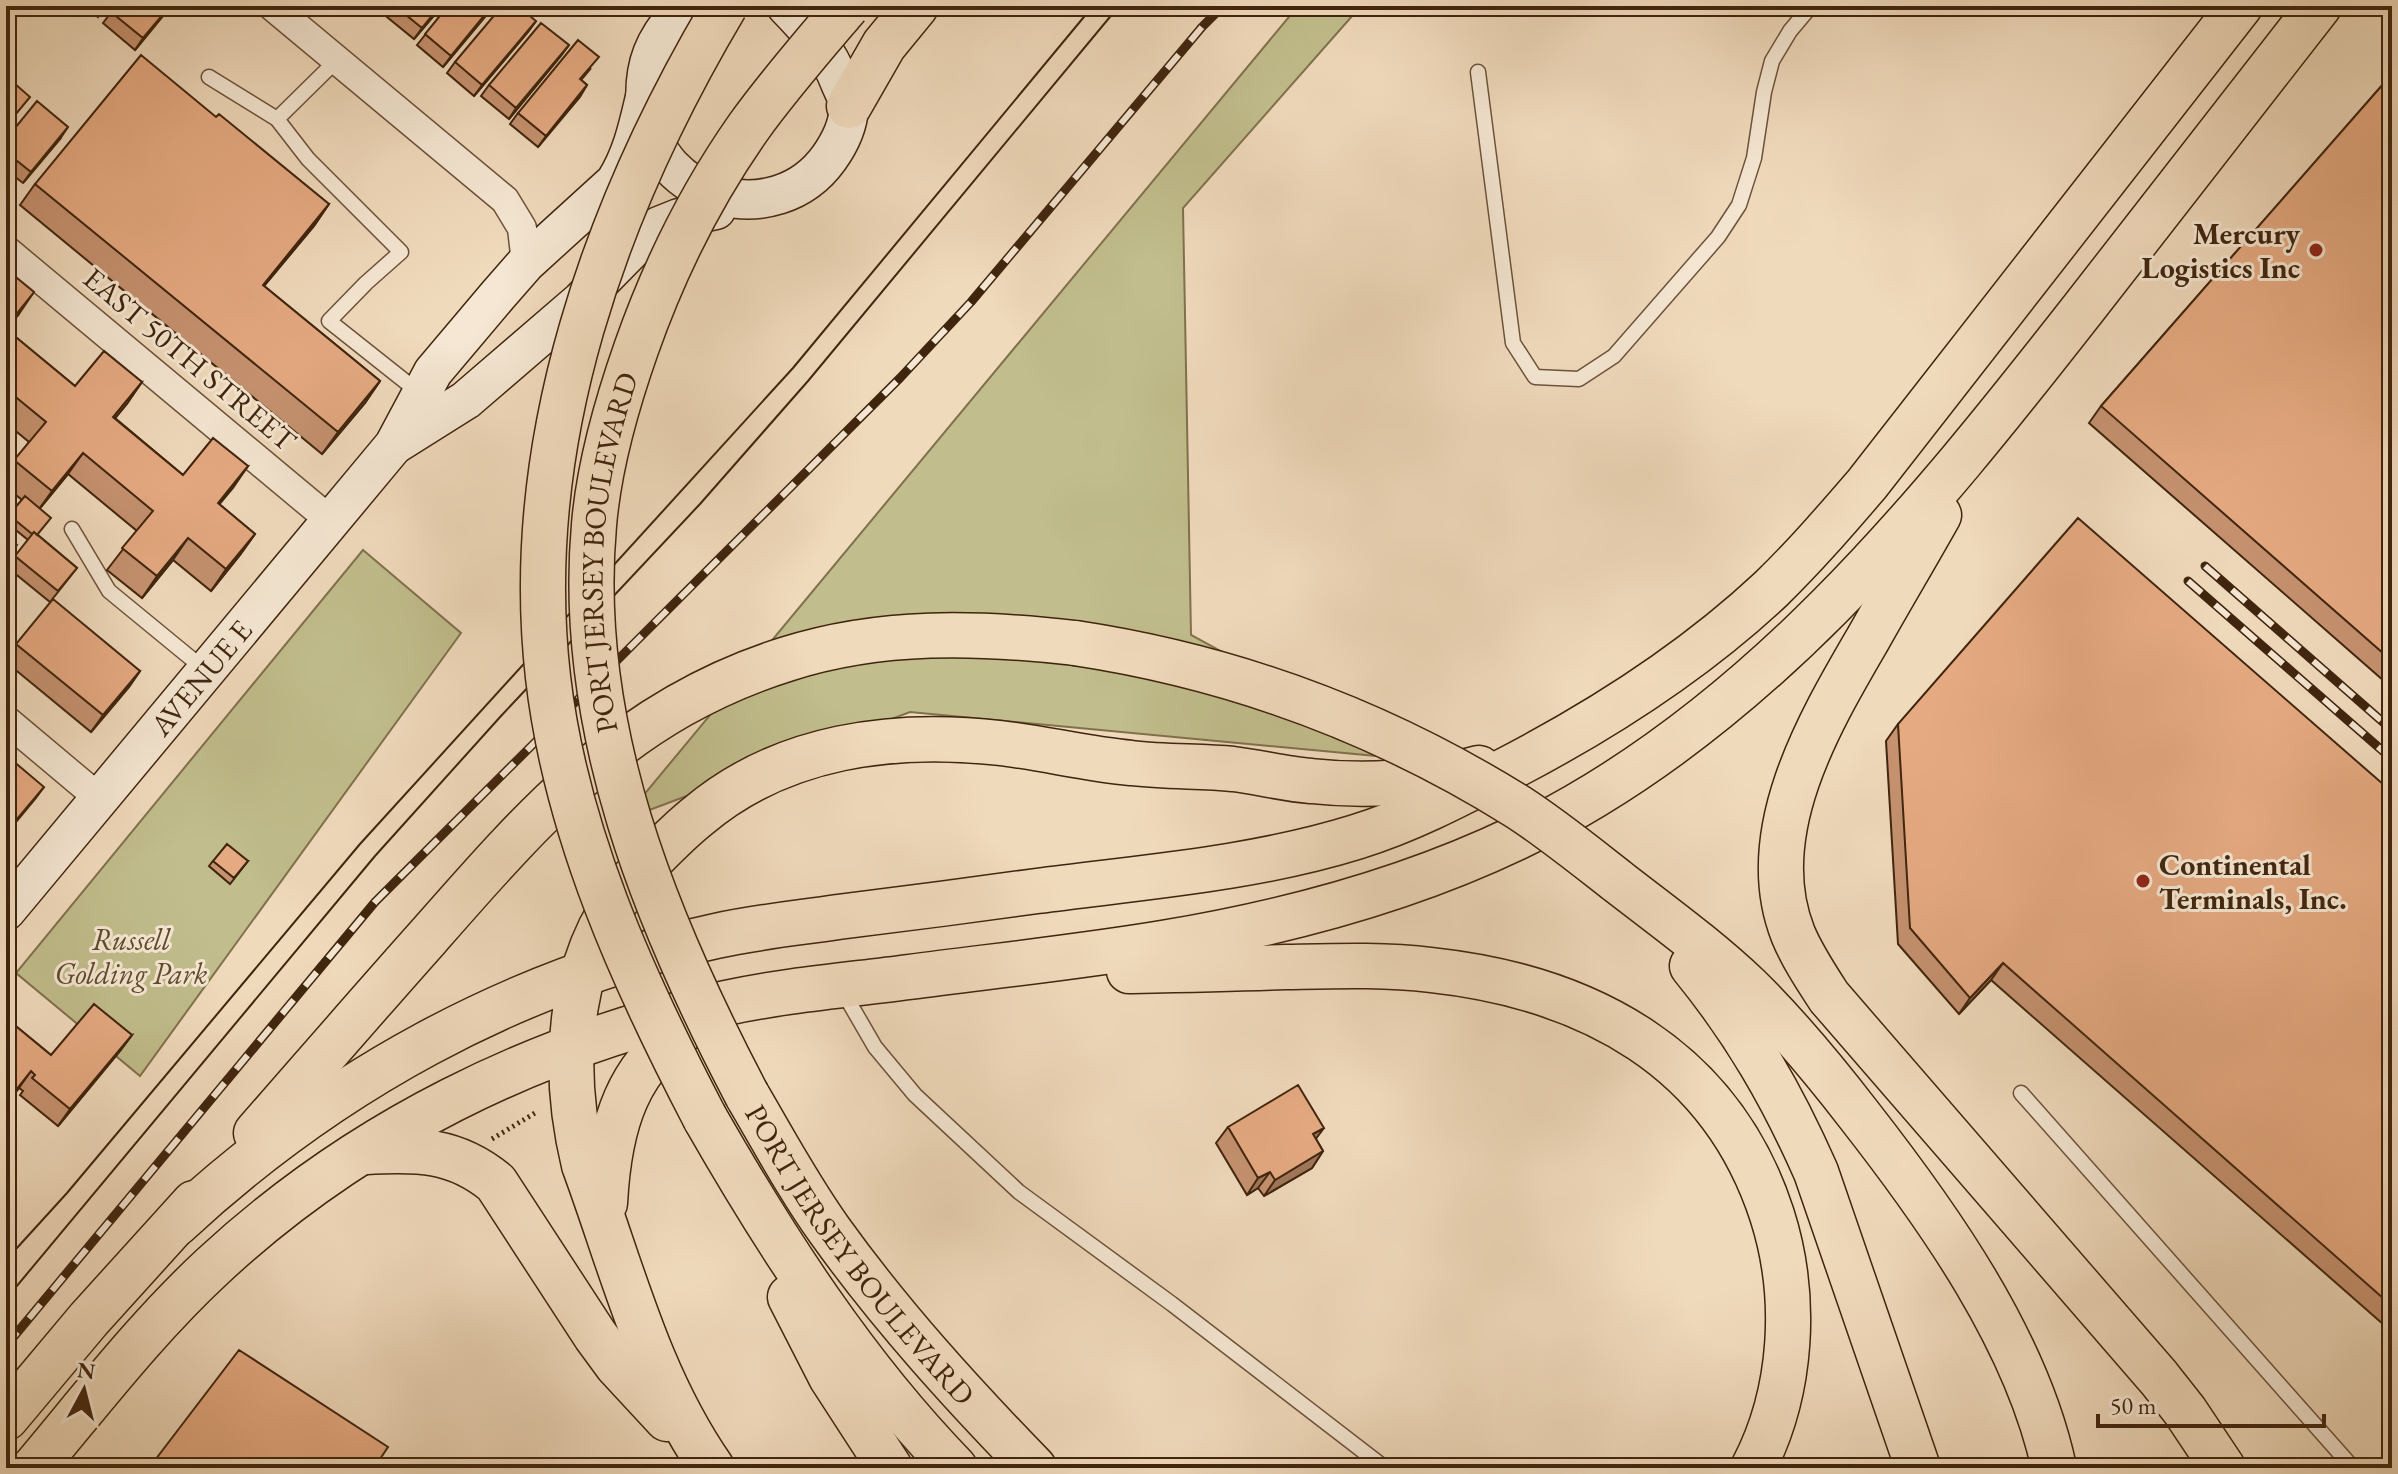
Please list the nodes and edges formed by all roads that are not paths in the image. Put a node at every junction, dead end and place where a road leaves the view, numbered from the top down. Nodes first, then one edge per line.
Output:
1 (272, 6) edge
2 (685, 6) edge
3 (725, 6) edge
4 (786, 6) edge
5 (824, 6) edge
6 (847, 6) edge
7 (916, 6) edge
8 (1811, 6) edge
9 (2240, 6) edge
10 (2319, 6) edge
11 (829, 56) junction
12 (337, 60) junction
13 (1478, 72) dead end
14 (209, 77) dead end
15 (645, 97) junction
16 (849, 106) junction
17 (277, 119) junction
18 (759, 200) junction
19 (6, 250) edge
20 (526, 263) junction
21 (421, 394) junction
22 (1991, 427) junction
23 (394, 445) junction
24 (331, 521) junction
25 (72, 529) dead end
26 (206, 671) junction
27 (6, 720) edge
28 (1548, 748) junction
29 (99, 798) junction
30 (669, 842) junction
31 (1616, 880) junction
32 (6, 911) edge
33 (680, 945) junction
34 (581, 975) junction
35 (903, 978) junction
36 (840, 986) junction
37 (731, 1002) junction
38 (570, 1047) junction
39 (2021, 1093) dead end
40 (705, 1118) junction
41 (360, 1152) junction
42 (604, 1219) junction
43 (176, 1224) junction
44 (6, 1418) edge
45 (711, 1466) edge
46 (34, 1468) edge
47 (890, 1468) edge
48 (955, 1468) edge
49 (1034, 1468) edge
50 (1385, 1468) edge
51 (1753, 1468) edge
52 (1918, 1468) edge
53 (2054, 1468) edge
54 (2223, 1468) edge
55 (2353, 1468) edge

1 - 12 street
2 - 15 main road
3 - 40 highway, PORT JERSEY BOULEVARD, bridge
4 - 11 main road
5 - 11 highway
6 - 49 highway, PORT JERSEY BOULEVARD, bridge
7 - 16 highway
8 - 13 lane
9 - 28 highway
10 - 22 highway
11 - 16 main road
12 - 17 lane
12 - 20 street
14 - 17 lane
15 - 18 main road
15 - 20 main road, AVENUE E
16 - 18 main road, AVENUE E
17 - 21 lane
18 - 23 main road, AVENUE E
19 - 24 street, EAST 50TH STREET
20 - 21 main road, AVENUE E
21 - 23 main road, AVENUE E
22 - 35 highway
22 - 54 highway
23 - 24 main road, AVENUE E
24 - 26 main road, AVENUE E
25 - 26 lane
26 - 29 main road, AVENUE E
27 - 29 street
28 - 30 highway
28 - 33 highway
29 - 32 main road, AVENUE E
30 - 33 highway
30 - 34 highway
31 - 43 highway, bridge
31 - 52 highway
31 - 53 highway
33 - 34 highway
33 - 37 highway
34 - 38 highway
34 - 43 highway
35 - 36 highway
35 - 51 highway
36 - 37 highway
36 - 50 lane
37 - 38 highway
37 - 42 highway
38 - 41 highway
38 - 42 highway
39 - 55 lane
40 - 47 highway
40 - 48 highway, PORT JERSEY BOULEVARD
41 - 45 highway
41 - 46 highway
42 - 45 highway
43 - 44 highway

